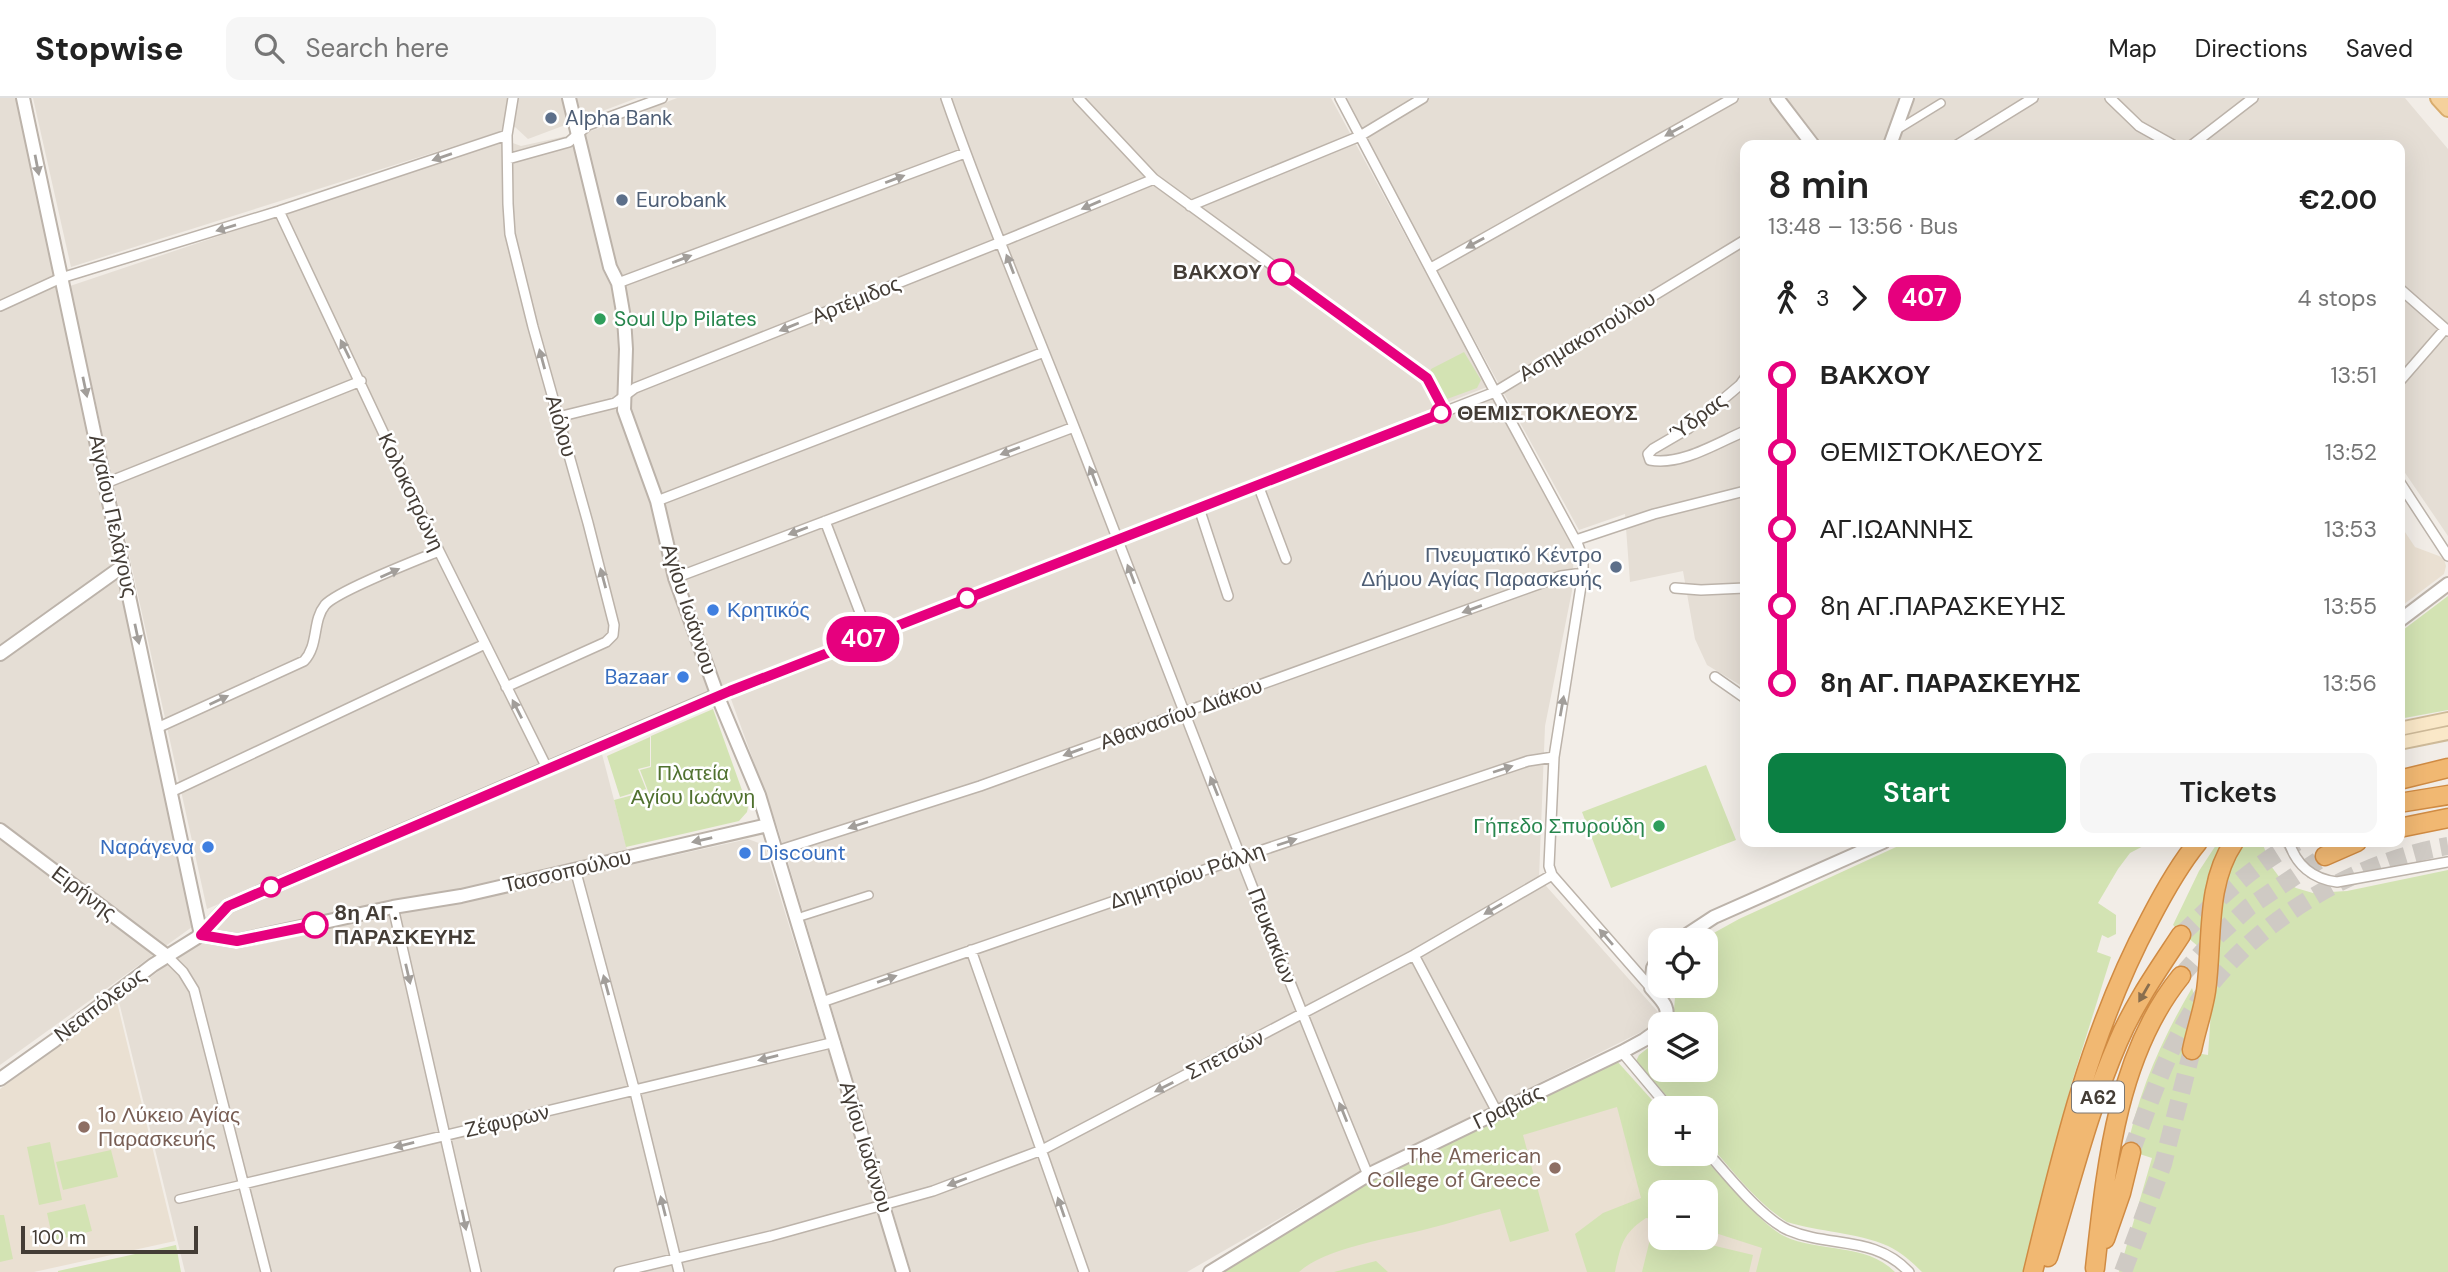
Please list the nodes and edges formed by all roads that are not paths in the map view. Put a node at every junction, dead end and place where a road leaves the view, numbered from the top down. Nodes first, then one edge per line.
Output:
1 (23, 98) edge
2 (513, 98) edge
3 (569, 98) edge
4 (662, 98) edge
5 (946, 98) edge
6 (1078, 98) edge
7 (1340, 98) edge
8 (1423, 98) edge
9 (1733, 98) edge
10 (1777, 98) edge
11 (1907, 98) edge
12 (2033, 98) edge
13 (2110, 98) edge
14 (2253, 98) edge
15 (2438, 98) edge
16 (1941, 103) dead end
17 (2448, 109) edge
18 (1896, 130) junction
19 (578, 134) junction
20 (507, 135) junction
21 (1360, 136) junction
22 (1809, 140) edge
23 (1892, 140) edge
24 (1965, 140) edge
25 (2165, 140) edge
26 (2198, 140) edge
27 (965, 153) junction
28 (508, 159) junction
29 (1154, 179) junction
30 (1190, 206) junction
31 (279, 211) junction
32 (1001, 242) junction
33 (1740, 243) edge
34 (1431, 268) junction
35 (61, 278) junction
36 (618, 283) junction
37 (2405, 293) edge
38 (0, 306) edge
39 (2447, 330) edge
40 (1044, 352) junction
41 (2405, 376) edge
42 (361, 381) junction
43 (1740, 385) edge
44 (1495, 392) junction
45 (625, 396) junction
46 (1445, 412) junction
47 (558, 417) junction
48 (1074, 427) junction
49 (1740, 433) edge
50 (106, 483) junction
51 (1258, 485) junction
52 (2405, 490) edge
53 (1740, 492) edge
54 (657, 501) junction
55 (1199, 508) junction
56 (825, 521) junction
57 (1118, 539) junction
58 (1576, 540) junction
59 (439, 551) junction
60 (2448, 556) edge
61 (1286, 559) dead end
62 (123, 566) junction
63 (1583, 573) junction
64 (675, 578) junction
65 (2448, 584) edge
66 (1675, 588) dead end
67 (1740, 588) edge
68 (1228, 596) dead end
69 (2405, 616) edge
70 (869, 636) junction
71 (485, 644) junction
72 (0, 654) edge
73 (1715, 677) dead end
74 (506, 687) junction
75 (1740, 694) edge
76 (718, 695) junction
77 (1185, 713) junction
78 (2448, 719) edge
79 (157, 728) junction
80 (2405, 728) edge
81 (2448, 733) edge
82 (2405, 742) edge
83 (1554, 757) junction
84 (2448, 768) edge
85 (548, 770) junction
86 (2405, 779) edge
87 (171, 792) junction
88 (2448, 795) edge
89 (2405, 802) edge
90 (2448, 818) edge
91 (768, 825) junction
92 (2405, 827) edge
93 (0, 830) edge
94 (1873, 847) edge
95 (2195, 847) edge
96 (2232, 847) edge
97 (2292, 847) edge
98 (2346, 847) edge
99 (777, 851) junction
100 (2325, 856) tunnel mouth
101 (1242, 857) junction
102 (2448, 862) edge
103 (575, 869) junction
104 (1552, 875) junction
105 (869, 895) dead end
106 (393, 907) junction
107 (803, 916) dead end
108 (1698, 928) edge
109 (201, 935) junction
110 (2180, 935) tunnel mouth
111 (971, 950) junction
112 (1414, 955) junction
113 (167, 956) junction
114 (2181, 976) tunnel mouth
115 (1648, 985) edge
116 (822, 1002) junction
117 (1303, 1015) junction
118 (1648, 1035) edge
119 (835, 1042) junction
120 (2192, 1050) tunnel mouth
121 (1622, 1052) junction
122 (0, 1079) edge
123 (635, 1092) junction
124 (1659, 1096) edge
125 (1497, 1112) junction
126 (446, 1135) junction
127 (1042, 1150) junction
128 (2131, 1152) tunnel mouth
129 (1718, 1164) edge
130 (1368, 1175) junction
131 (243, 1184) junction
132 (179, 1199) dead end
133 (883, 1206) junction
134 (676, 1259) junction
135 (2095, 1270) edge
136 (266, 1272) edge
137 (476, 1272) edge
138 (619, 1272) edge
139 (679, 1272) edge
140 (903, 1272) edge
141 (1084, 1272) edge
142 (1210, 1272) edge
143 (1909, 1272) edge
144 (2033, 1272) edge
145 (2044, 1272) edge

1 -> 35 street, Αιγαίου Πελάγους
2 - 20 street, Αιόλου
3 - 19 street, Αγίου Ιωάννου
4 - 19 street
5 - 27 street, Πευκακίων
6 - 29 street
7 - 21 street
8 - 21 street
9 -> 34 street
10 - 22 street
11 - 18 street
12 - 24 street
13 - 25 street
14 - 26 street
15 - 17 main road
16 - 18 street
18 - 23 street
19 - 28 street
19 - 36 street, Αγίου Ιωάννου
20 - 28 street, Αιόλου
20 -> 31 street
21 - 30 street
21 - 34 street
27 - 32 street, Πευκακίων
36 -> 27 street
47 -> 28 street, Αιόλου
29 - 30 street
29 -> 32 street, Αρτέμιδος
30 - 46 street
31 -> 35 street
42 -> 31 street, Κολοκοτρώνη
40 -> 32 street, Πευκακίων
32 -> 45 street, Αρτέμιδος
33 - 44 street, Ασημακοπούλου
34 - 44 street
35 - 38 street
35 -> 50 street, Αιγαίου Πελάγους
36 - 45 street, Αγίου Ιωάννου
37 - 39 street
39 - 41 street
40 - 48 street, Πευκακίων
40 - 54 street
42 - 50 street
42 - 59 street, Κολοκοτρώνη
43 - 49 street, Ύδρας
44 - 46 street, Ασημακοπούλου
44 - 58 street
45 - 47 street, Αρτέμιδος
45 - 54 street, Αγίου Ιωάννου
46 - 51 street, Ασημακοπούλου
74 -> 47 street, Αιόλου
48 -> 56 street
57 -> 48 street, Πευκακίων
50 - 62 street, Αιγαίου Πελάγους
51 - 55 street, Ασημακοπούλου
51 - 61 street
52 - 60 street
53 - 58 street
54 - 64 street, Αγίου Ιωάννου
55 - 57 street, Ασημακοπούλου
55 - 68 street
56 -> 64 street
56 - 70 street
57 - 70 street, Ασημακοπούλου
77 -> 57 street, Πευκακίων
58 - 63 street
59 - 71 street, Κολοκοτρώνη
79 -> 59 street
62 - 72 street
62 -> 79 street, Αιγαίου Πελάγους
63 -> 77 street, Αθανασίου Διάκου
83 -> 63 street
64 - 76 street, Αγίου Ιωάννου
65 - 69 street
66 - 67 street
70 - 76 street, Ασημακοπούλου
71 - 74 street, Κολοκοτρώνη
71 - 87 street
73 - 75 street
85 -> 74 street, Κολοκοτρώνη
76 - 85 street, Νεαπόλεως
76 - 91 street, Αγίου Ιωάννου
77 -> 99 street, Αθανασίου Διάκου
101 -> 77 street, Πευκακίων
78 - 80 main road
79 - 87 street, Αιγαίου Πελάγους
81 - 82 main road
101 -> 83 street, Δημητρίου Ράλλη
83 - 104 street
84 - 86 highway
85 - 109 street, Νεαπόλεως
87 - 109 street, Αιγαίου Πελάγους
88 - 89 highway
90 - 92 highway
91 - 99 street, Αγίου Ιωάννου
91 -> 103 street, Τασσοπούλου
93 - 113 street, Ειρήνης
94 - 108 street
95 - 144 highway
96 - 120 highway
97 - 102 street
98 - 100 highway
99 - 116 street, Αγίου Ιωάννου
101 - 111 street, Δημητρίου Ράλλη
101 - 117 street, Πευκακίων
103 - 106 street, Τασσοπούλου
123 -> 103 street
104 -> 112 street, Σπετσών
115 -> 104 street
105 - 107 street
106 - 109 street, Τασσοπούλου
106 -> 126 street
109 - 113 street, Νεαπόλεως
110 -> 145 highway, Α62
116 -> 111 street, Δημητρίου Ράλλη
111 - 127 street
112 - 117 street, Σπετσών
112 - 125 street
113 - 122 street, Νεαπόλεως
113 - 131 street
114 - 135 highway
116 - 119 street, Αγίου Ιωάννου
117 -> 127 street, Σπετσών
130 -> 117 street, Πευκακίων
118 - 121 street, Γραβιάς
119 -> 123 street, Ζέφυρων
119 - 133 street, Αγίου Ιωάννου
121 - 124 street
121 - 125 street, Γραβιάς
123 - 126 street, Ζέφυρων
134 -> 123 street
125 - 130 street, Γραβιάς
126 -> 131 street, Ζέφυρων
126 -> 137 street
127 -> 133 street, Σπετσών
141 -> 127 street
128 - 135 highway
129 - 143 street
130 - 142 street, Γραβιάς
131 - 132 street, Ζέφυρων
131 - 136 street
133 - 134 street, Σπετσών
133 - 140 street, Αγίου Ιωάννου
134 - 138 street, Σπετσών
134 - 139 street

